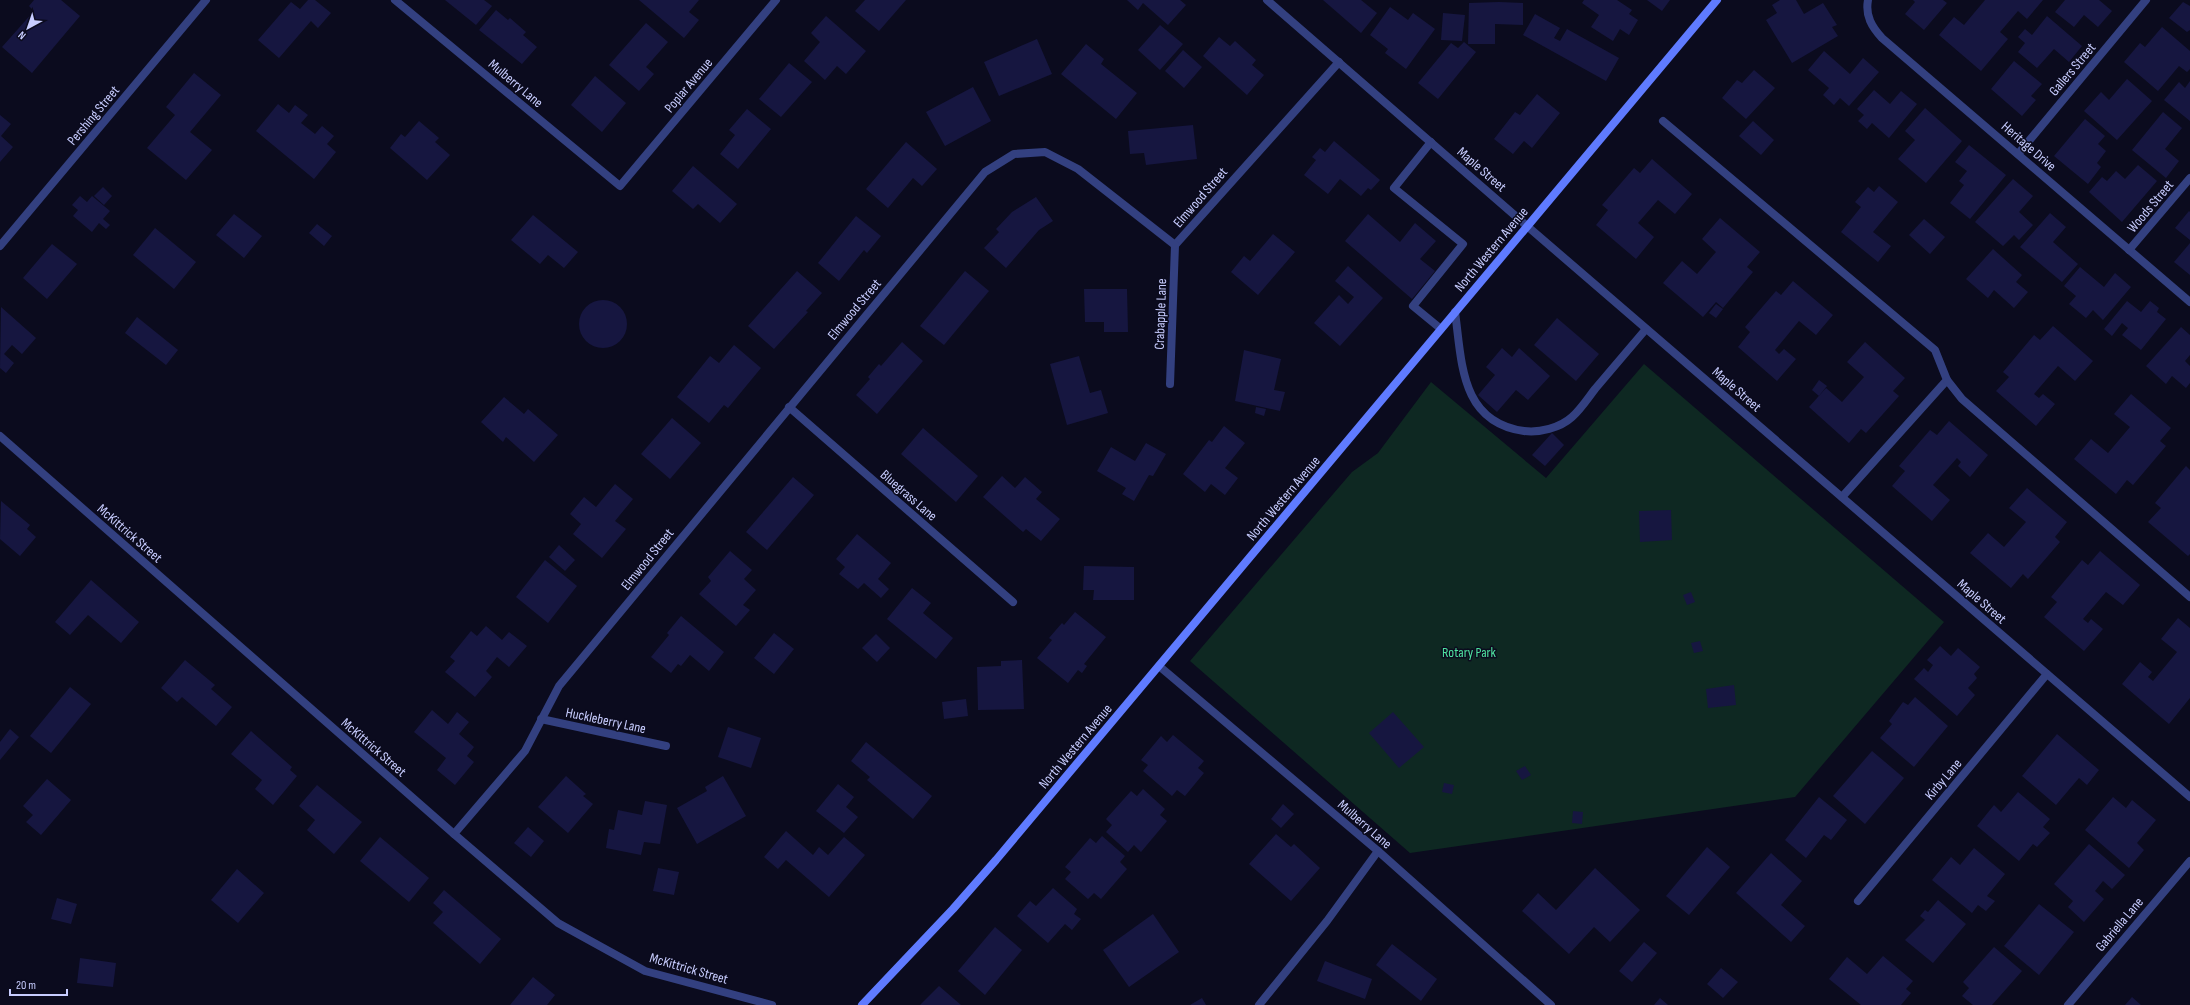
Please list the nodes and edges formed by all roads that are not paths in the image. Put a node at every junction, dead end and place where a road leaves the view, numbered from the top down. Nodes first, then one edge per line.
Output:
1 (206, 0) edge
2 (395, 0) edge
3 (776, 0) edge
4 (1266, 0) edge
5 (1717, 0) edge
6 (1868, 0) edge
7 (2146, 0) edge
8 (1339, 62) junction
9 (1663, 121) dead end
10 (1431, 142) junction
11 (2018, 154) junction
12 (2190, 178) edge
13 (620, 186) joint
14 (1527, 226) junction
15 (1175, 245) junction
16 (0, 246) edge
17 (2129, 250) junction
18 (2190, 302) edge
19 (1455, 312) junction
20 (1441, 329) junction
21 (1646, 329) junction
22 (1947, 380) junction
23 (1170, 384) dead end
24 (789, 407) junction
25 (0, 436) edge
26 (1842, 497) junction
27 (2190, 597) edge
28 (1013, 602) dead end
29 (1159, 666) junction
30 (2047, 674) junction
31 (541, 719) junction
32 (666, 746) dead end
33 (2190, 797) edge
34 (454, 834) junction
35 (1378, 851) junction
36 (2190, 861) edge
37 (1858, 901) dead end
38 (772, 1005) edge
39 (862, 1005) edge
40 (1259, 1005) edge
41 (1551, 1005) edge
42 (2068, 1005) edge

1 - 16 street, Pershing Street
2 - 13 street, Mulberry Lane
3 - 13 street, Poplar Avenue
4 - 8 street, Maple Street
5 - 14 main road, North Western Avenue
6 - 11 street, Heritage Drive
7 - 11 street, Gallers Street
8 - 10 street, Maple Street
8 - 15 street, Elmwood Street
9 - 22 street
10 - 14 street, Maple Street
10 - 20 street
11 - 17 street, Heritage Drive
12 - 17 street, Woods Street
14 - 19 main road, North Western Avenue
14 - 21 street, Maple Street
15 - 23 street, Crabapple Lane
15 - 24 street, Elmwood Street
17 - 18 street, Heritage Drive
19 - 20 main road, North Western Avenue
19 - 21 street
20 - 29 main road, North Western Avenue
21 - 26 street, Maple Street
22 - 26 street
22 - 27 street
24 - 28 street, Bluegrass Lane
24 - 31 street, Elmwood Street
25 - 34 street, McKittrick Street
26 - 30 street, Maple Street
29 - 35 street, Mulberry Lane
29 - 39 main road, North Western Avenue
30 - 33 street, Maple Street
30 - 37 street, Kirby Lane
31 - 32 street, Huckleberry Lane
31 - 34 street, Elmwood Street
34 - 38 street, McKittrick Street
35 - 40 street
35 - 41 street, Mulberry Lane
36 - 42 street, Gabriella Lane

